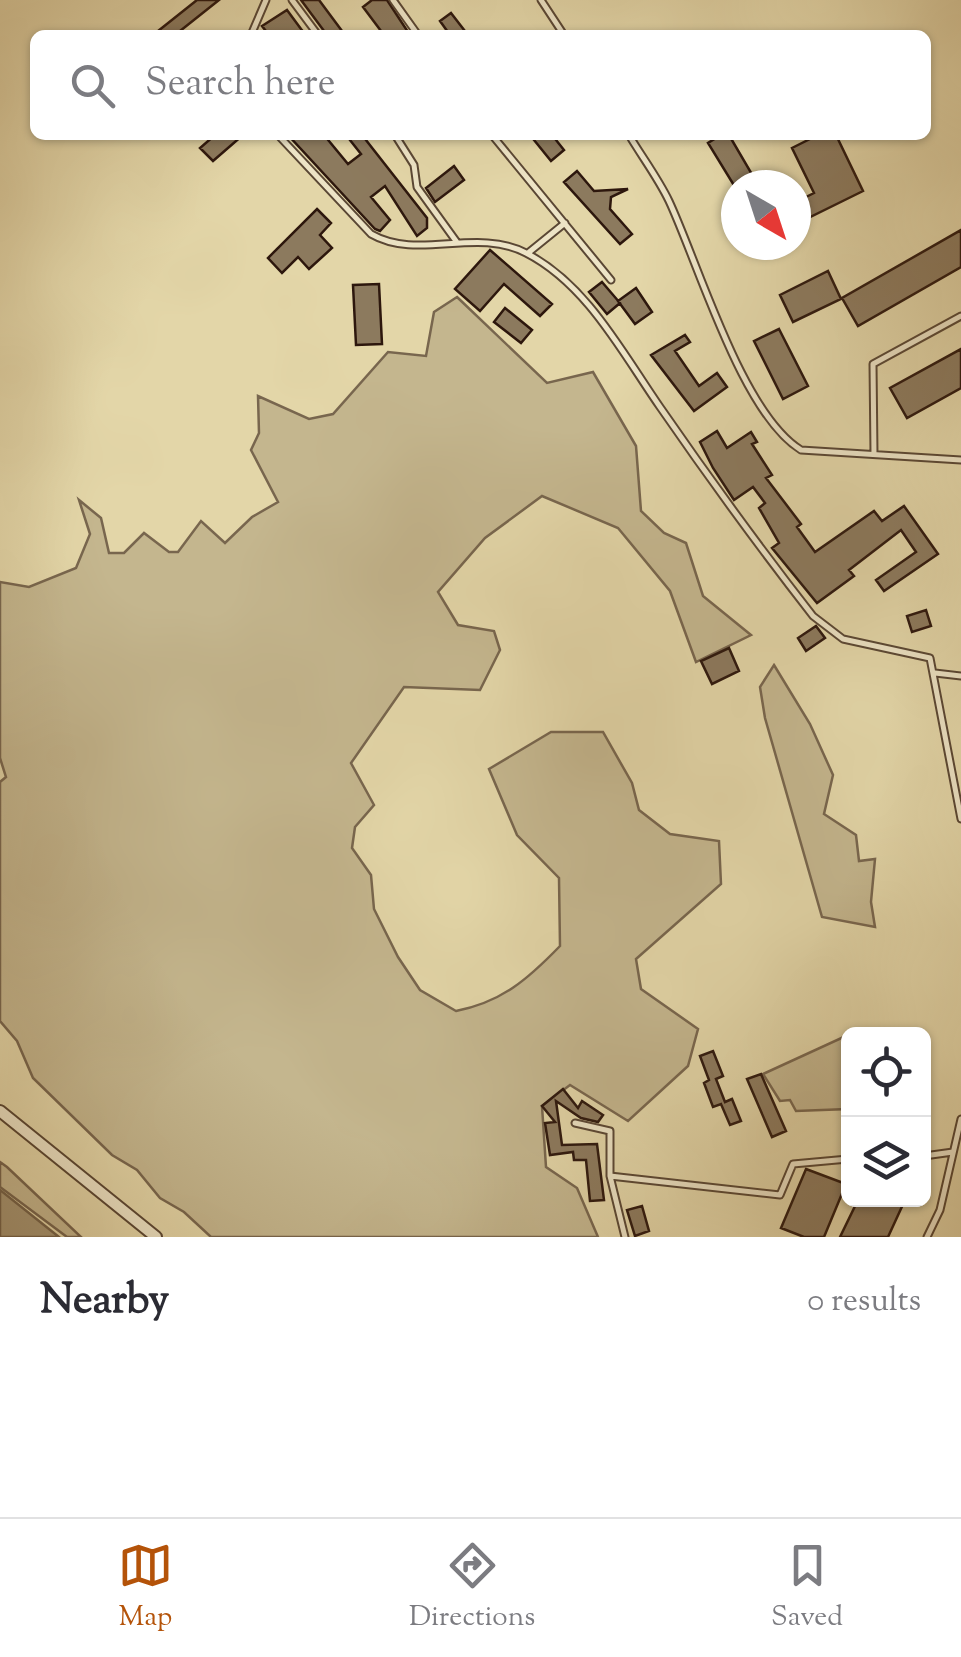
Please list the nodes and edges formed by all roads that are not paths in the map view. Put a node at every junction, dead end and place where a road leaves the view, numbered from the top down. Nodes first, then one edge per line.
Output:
1 (266, 0) edge
2 (292, 0) edge
3 (393, 0) edge
4 (540, 0) edge
5 (253, 30) edge
6 (314, 30) edge
7 (414, 30) edge
8 (561, 30) edge
9 (283, 140) edge
10 (398, 140) edge
11 (496, 140) edge
12 (632, 140) edge
13 (564, 223) junction
14 (456, 241) junction
15 (527, 253) junction
16 (612, 280) dead end
17 (961, 316) edge
18 (874, 454) junction
19 (961, 460) edge
20 (935, 673) junction
21 (961, 676) edge
22 (961, 819) edge
23 (0, 1112) edge
24 (961, 1119) edge
25 (574, 1123) dead end
26 (953, 1152) junction
27 (931, 1155) edge
28 (841, 1160) edge
29 (610, 1176) junction
30 (156, 1237) edge
31 (625, 1237) edge
32 (927, 1237) edge

1 - 5 lane
2 - 6 lane
3 - 7 lane
4 - 8 lane
9 - 14 lane
10 - 14 lane
11 - 13 lane
12 - 18 lane
13 - 15 lane
13 - 16 lane
14 - 15 lane
15 - 20 lane
17 - 18 lane
18 - 19 lane
20 - 21 lane
20 - 22 lane
23 - 30 street
24 - 26 lane
25 - 29 lane
26 - 27 lane
26 - 32 lane
28 - 29 lane
29 - 31 lane

